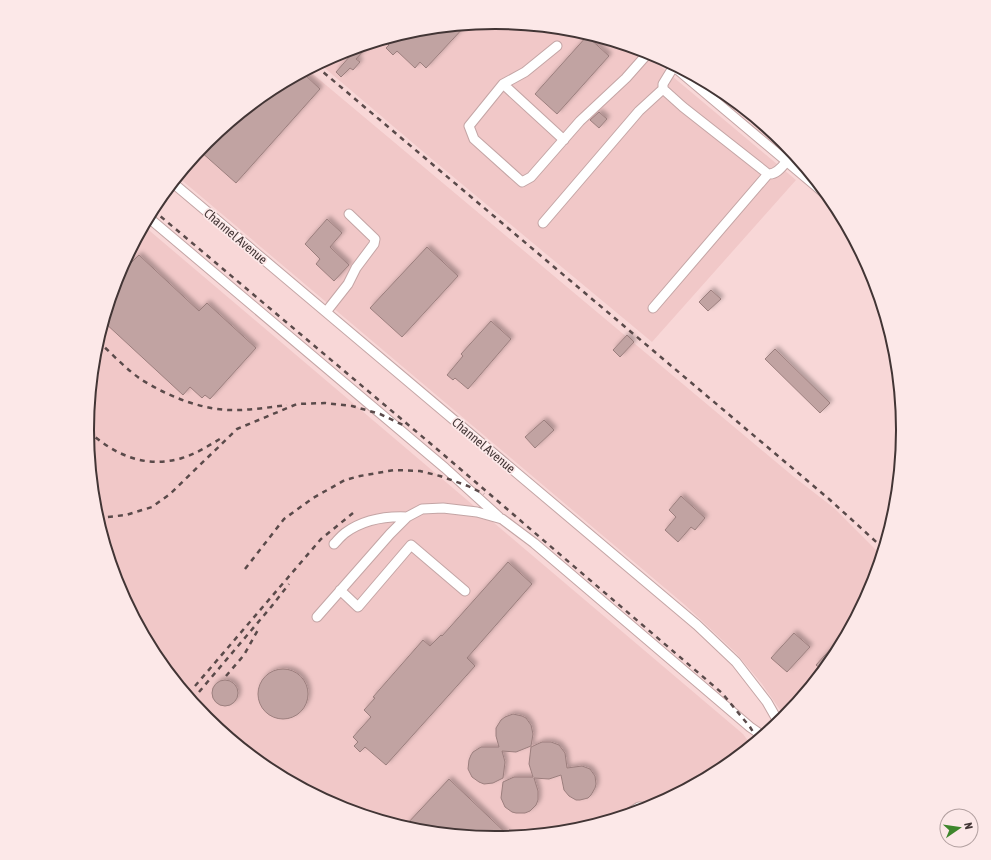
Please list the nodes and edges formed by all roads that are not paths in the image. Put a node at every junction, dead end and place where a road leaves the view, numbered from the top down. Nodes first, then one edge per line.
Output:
1 (557, 46) dead end
2 (644, 58) edge
3 (671, 69) edge
4 (691, 80) edge
5 (504, 84) junction
6 (663, 89) junction
7 (564, 140) junction
8 (787, 161) junction
9 (768, 174) junction
10 (807, 177) edge
11 (177, 186) edge
12 (349, 214) dead end
13 (153, 221) edge
14 (543, 223) dead end
15 (653, 308) dead end
16 (326, 312) junction
17 (407, 517) junction
18 (502, 519) junction
19 (334, 544) dead end
20 (340, 590) junction
21 (465, 591) dead end
22 (317, 617) dead end
23 (776, 717) edge
24 (758, 733) edge

1 - 5 street
2 - 7 street
3 - 6 street
4 - 8 street
5 - 7 street
5 - 7 street
6 - 9 street
6 - 14 street
8 - 9 street
8 - 10 street
9 - 15 street
11 - 16 street, Channel Avenue
12 - 16 street
13 - 18 street
16 - 23 street, Channel Avenue
17 - 18 street
17 - 19 street
17 - 20 street
18 - 24 street
20 - 21 street
20 - 22 street

